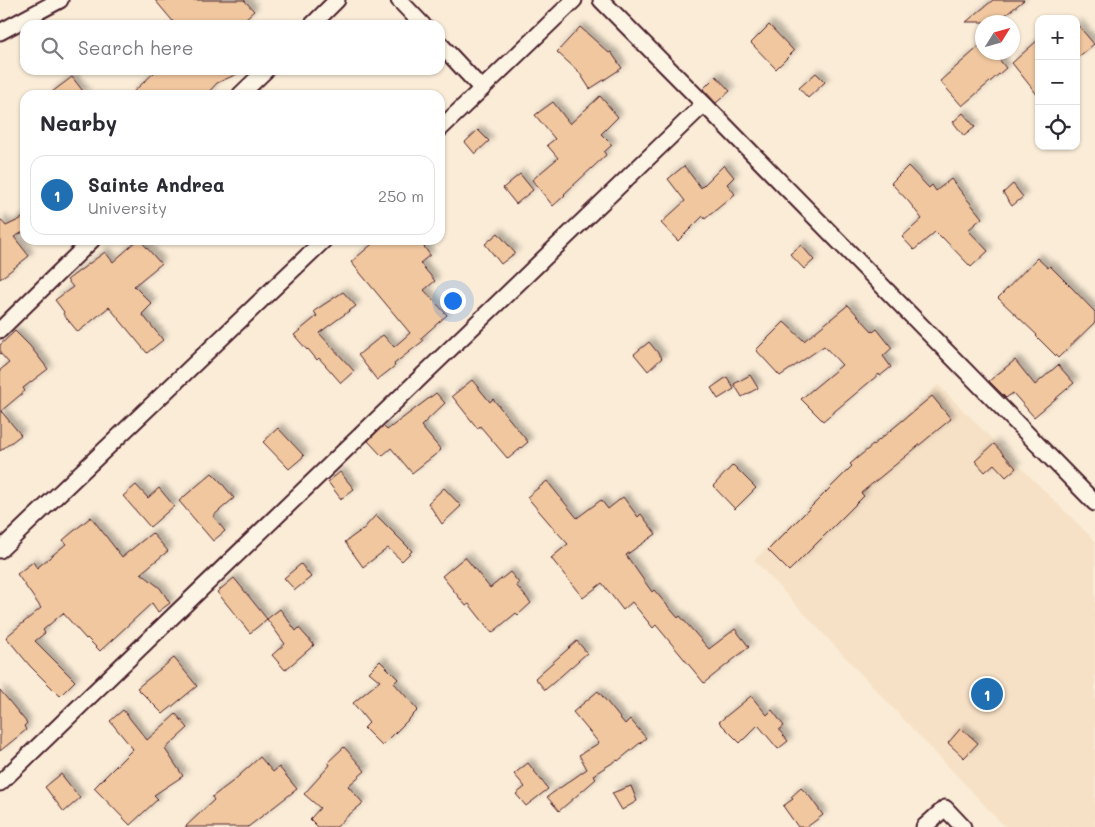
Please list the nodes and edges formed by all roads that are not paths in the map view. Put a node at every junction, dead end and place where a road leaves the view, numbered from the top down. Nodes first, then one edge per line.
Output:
1 (60, 0) edge
2 (337, 0) edge
3 (399, 0) edge
4 (574, 0) edge
5 (601, 0) edge
6 (22, 20) edge
7 (317, 20) edge
8 (417, 20) edge
9 (20, 21) edge
10 (0, 32) edge
11 (445, 49) edge
12 (261, 75) edge
13 (482, 89) junction
14 (245, 90) edge
15 (704, 104) junction
16 (445, 124) edge
17 (87, 245) edge
18 (319, 245) edge
19 (0, 330) edge
20 (1095, 503) edge
21 (0, 550) edge
22 (0, 783) edge
23 (924, 827) edge
24 (963, 827) edge

1 - 6 street
2 - 7 street
3 - 8 street
4 - 13 street
5 - 15 street
9 - 10 street
11 - 13 street
12 - 14 street
13 - 16 street
15 - 20 street
15 - 22 street
17 - 19 street
18 - 21 street
23 - 24 street

